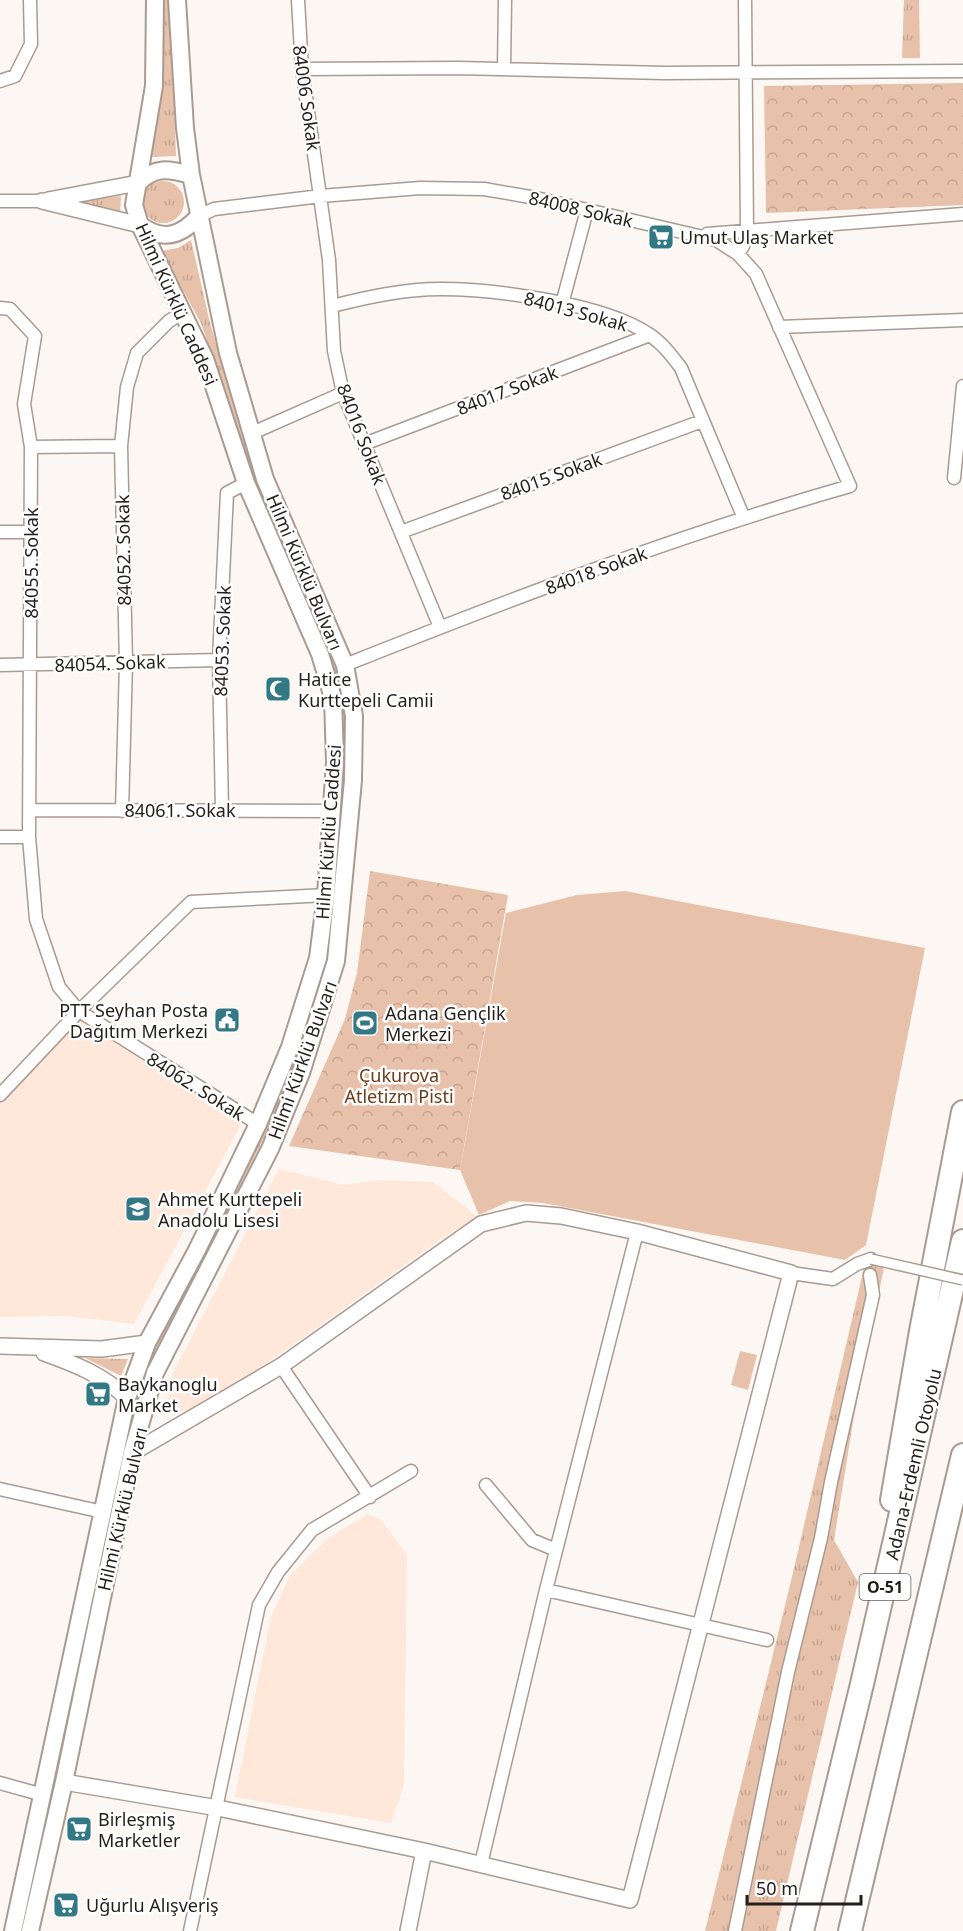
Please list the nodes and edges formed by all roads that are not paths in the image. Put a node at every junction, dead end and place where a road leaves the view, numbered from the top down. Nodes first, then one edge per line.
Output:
1 (30, 0) edge
2 (155, 0) edge
3 (177, 0) edge
4 (298, 0) edge
5 (506, 0) edge
6 (745, 0) edge
7 (302, 69) junction
8 (504, 69) junction
9 (963, 71) edge
10 (745, 72) junction
11 (0, 81) edge
12 (191, 175) junction
13 (138, 183) junction
14 (321, 196) junction
15 (0, 201) edge
16 (42, 201) junction
17 (587, 210) junction
18 (963, 214) edge
19 (199, 216) junction
20 (140, 225) junction
21 (747, 232) junction
22 (695, 235) junction
23 (738, 254) junction
24 (562, 304) junction
25 (332, 306) junction
26 (0, 308) edge
27 (184, 312) junction
28 (963, 320) edge
29 (779, 327) junction
30 (650, 335) junction
31 (963, 386) edge
32 (343, 393) junction
33 (702, 421) junction
34 (250, 434) junction
35 (364, 444) junction
36 (121, 446) junction
37 (31, 447) junction
38 (954, 478) dead end
39 (246, 483) junction
40 (850, 486) joint
41 (743, 516) junction
42 (31, 531) junction
43 (0, 532) edge
44 (401, 532) junction
45 (440, 627) junction
46 (219, 660) junction
47 (126, 663) junction
48 (0, 665) edge
49 (345, 665) junction
50 (30, 666) junction
51 (29, 810) junction
52 (222, 810) junction
53 (122, 811) junction
54 (332, 811) junction
55 (0, 837) edge
56 (29, 837) junction
57 (326, 896) junction
58 (79, 1011) junction
59 (0, 1095) edge
60 (963, 1112) edge
61 (258, 1124) junction
62 (637, 1232) junction
63 (963, 1241) edge
64 (871, 1259) joint
65 (791, 1273) junction
66 (870, 1275) dead end
67 (963, 1280) edge
68 (147, 1343) junction
69 (0, 1347) edge
70 (33, 1349) junction
71 (281, 1366) junction
72 (127, 1398) junction
73 (132, 1453) junction
74 (963, 1455) edge
75 (411, 1471) dead end
76 (486, 1485) dead end
77 (963, 1488) edge
78 (0, 1489) edge
79 (370, 1497) junction
80 (103, 1512) junction
81 (556, 1550) junction
82 (546, 1590) junction
83 (931, 1593) junction
84 (881, 1602) junction
85 (701, 1626) junction
86 (767, 1640) dead end
87 (64, 1782) junction
88 (0, 1783) edge
89 (43, 1795) junction
90 (218, 1808) junction
91 (424, 1851) junction
92 (481, 1864) junction
93 (14, 1931) edge
94 (30, 1931) edge
95 (190, 1931) edge
96 (408, 1931) edge
97 (735, 1931) edge
98 (802, 1931) edge
99 (850, 1931) edge

1 - 11 street
2 - 13 main road, Hilmi Kürklü Caddesi
3 - 12 main road
4 - 7 street, 84006 Sokak
5 - 8 street
6 - 10 street
7 - 8 street
7 - 14 street, 84006 Sokak
8 - 10 street
9 - 10 street
10 - 21 street
12 - 13 main road
12 - 19 main road, Hilmi Kürklü Bulvarı
13 - 16 street
13 - 20 main road, Hilmi Kürklü Caddesi
14 - 17 street, 84008 Sokak
14 - 19 street, 84008 Sokak
14 - 25 street, 84016 Sokak
15 - 16 street
16 - 20 street
17 - 22 street, 84008 Sokak
17 - 24 street
18 - 21 street
19 - 20 main road
19 - 34 main road, Hilmi Kürklü Bulvarı
20 - 27 main road, Hilmi Kürklü Caddesi
21 - 22 street
21 - 23 street
22 - 23 street, 84008 Sokak
23 - 29 street, 84008 Sokak
24 - 25 street, 84013 Sokak
24 - 30 street, 84013 Sokak
25 - 32 street, 84016 Sokak
26 - 37 street, 84055. Sokak
27 - 36 street, 84052. Sokak
27 - 39 main road, Hilmi Kürklü Caddesi
28 - 29 street
29 - 40 street, 84008 Sokak
30 - 33 street, 84013 Sokak
30 - 35 street, 84017 Sokak
31 - 38 street
32 - 34 street
32 - 35 street, 84016 Sokak
33 - 41 street, 84013 Sokak
33 - 44 street, 84015 Sokak
34 - 49 main road, Hilmi Kürklü Bulvarı
35 - 44 street, 84016 Sokak
36 - 37 street
36 - 47 street, 84052. Sokak
37 - 42 street, 84055. Sokak
39 - 46 street, 84053. Sokak
39 - 54 main road, Hilmi Kürklü Caddesi
40 - 41 street, 84018 Sokak
41 - 45 street, 84018 Sokak
42 - 43 street
42 - 50 street, 84055. Sokak
44 - 45 street, 84016 Sokak
45 - 49 street, 84018 Sokak
46 - 47 street, 84054. Sokak
46 - 52 street, 84053. Sokak
47 - 50 street, 84054. Sokak
47 - 53 street, 84052. Sokak
48 - 50 street, 84054. Sokak
49 - 73 main road, Hilmi Kürklü Bulvarı
50 - 51 street, 84055. Sokak
51 - 53 street, 84061. Sokak
51 - 56 street, 84055. Sokak
52 - 53 street, 84061. Sokak
52 - 54 street, 84061. Sokak
54 - 57 main road, Hilmi Kürklü Caddesi
55 - 56 street
56 - 58 street, 84062. Sokak
57 - 58 street
57 - 61 main road, Hilmi Kürklü Caddesi
58 - 59 street
58 - 61 street, 84062. Sokak
60 - 84 highway
61 - 68 main road, Hilmi Kürklü Caddesi
62 - 65 street
62 - 71 street
62 - 81 street
63 - 84 highway, Adana-Erdemli Otoyolu / O-51
64 - 65 street
64 - 67 street, bridge
65 - 85 street
66 - 97 street
68 - 70 street
68 - 72 main road, Hilmi Kürklü Bulvarı
69 - 70 street
70 - 72 street
71 - 73 street
71 - 79 street
72 - 80 main road, Hilmi Kürklü Bulvarı
73 - 87 main road, Hilmi Kürklü Bulvarı
74 - 83 highway, O-51
75 - 79 street
76 - 81 street
77 - 83 highway
78 - 80 street
79 - 90 street
80 - 89 main road, Hilmi Kürklü Bulvarı
81 - 82 street
82 - 85 street
82 - 92 street
83 - 99 highway, O-51
84 - 98 highway, Adana-Erdemli Otoyolu / O-51
85 - 86 street
85 - 92 street
87 - 90 street
87 - 94 main road, Hilmi Kürklü Bulvarı
88 - 89 street
89 - 93 main road, Hilmi Kürklü Bulvarı
90 - 91 street
90 - 95 street
91 - 92 street
91 - 96 street

